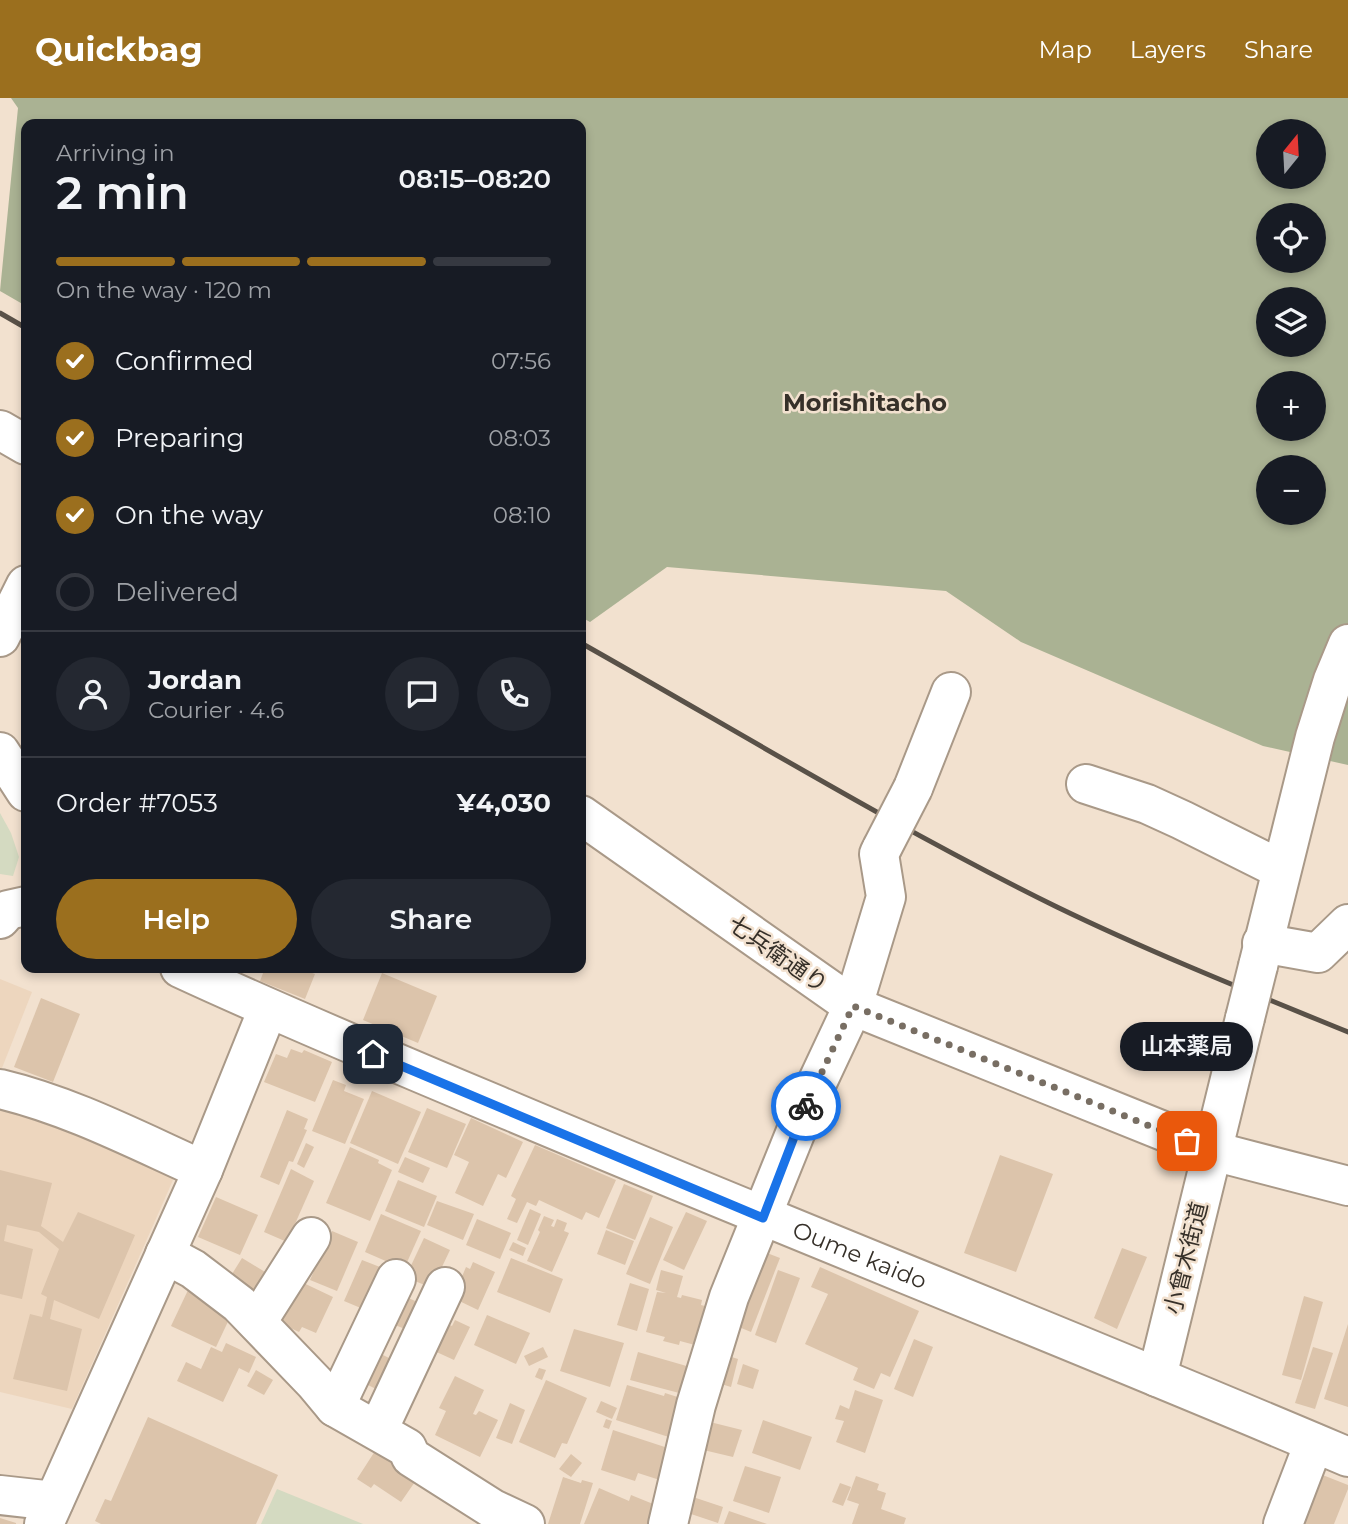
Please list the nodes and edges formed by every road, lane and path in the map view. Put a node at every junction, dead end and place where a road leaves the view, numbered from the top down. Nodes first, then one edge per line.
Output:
1 (0, 430) edge
2 (21, 442) edge
3 (21, 595) edge
4 (0, 637) edge
5 (1348, 644) edge
6 (951, 692) dead end
7 (0, 752) edge
8 (21, 784) edge
9 (1086, 785) dead end
10 (586, 819) edge
11 (1280, 869) junction
12 (21, 907) edge
13 (0, 919) edge
14 (1348, 924) edge
15 (1260, 954) junction
16 (191, 973) edge
17 (853, 1006) junction
18 (268, 1009) junction
19 (0, 1089) edge
20 (1213, 1151) junction
21 (203, 1170) junction
22 (1348, 1186) edge
23 (763, 1218) junction
24 (312, 1237) dead end
25 (165, 1254) junction
26 (397, 1279) dead end
27 (444, 1287) dead end
28 (257, 1322) junction
29 (1157, 1377) junction
30 (335, 1407) junction
31 (392, 1439) junction
32 (1331, 1450) edge
33 (0, 1496) edge
34 (49, 1513) edge
35 (525, 1524) edge
36 (668, 1524) edge
37 (1283, 1524) edge

1 - 2 main road
3 - 4 main road
5 - 11 main road
6 - 17 main road, bridge
7 - 8 main road
9 - 11 main road
10 - 17 main road, 七兵衛通り
11 - 15 main road
12 - 13 main road
14 - 15 main road
15 - 20 main road, 小曾木街道, bridge
16 - 18 main road, Oume kaido
17 - 20 main road, 七兵衛通り
17 - 23 main road
18 - 21 main road
18 - 23 main road, Oume kaido
19 - 21 main road
20 - 22 main road, 七兵衛通り
20 - 29 main road, 小曾木街道
21 - 25 main road
23 - 29 main road, Oume kaido
23 - 36 main road
24 - 28 main road
25 - 28 main road
25 - 34 main road
26 - 30 main road
27 - 31 main road
28 - 30 main road
29 - 32 main road, Oume kaido
30 - 31 main road
31 - 35 main road
32 - 37 main road
33 - 34 main road

